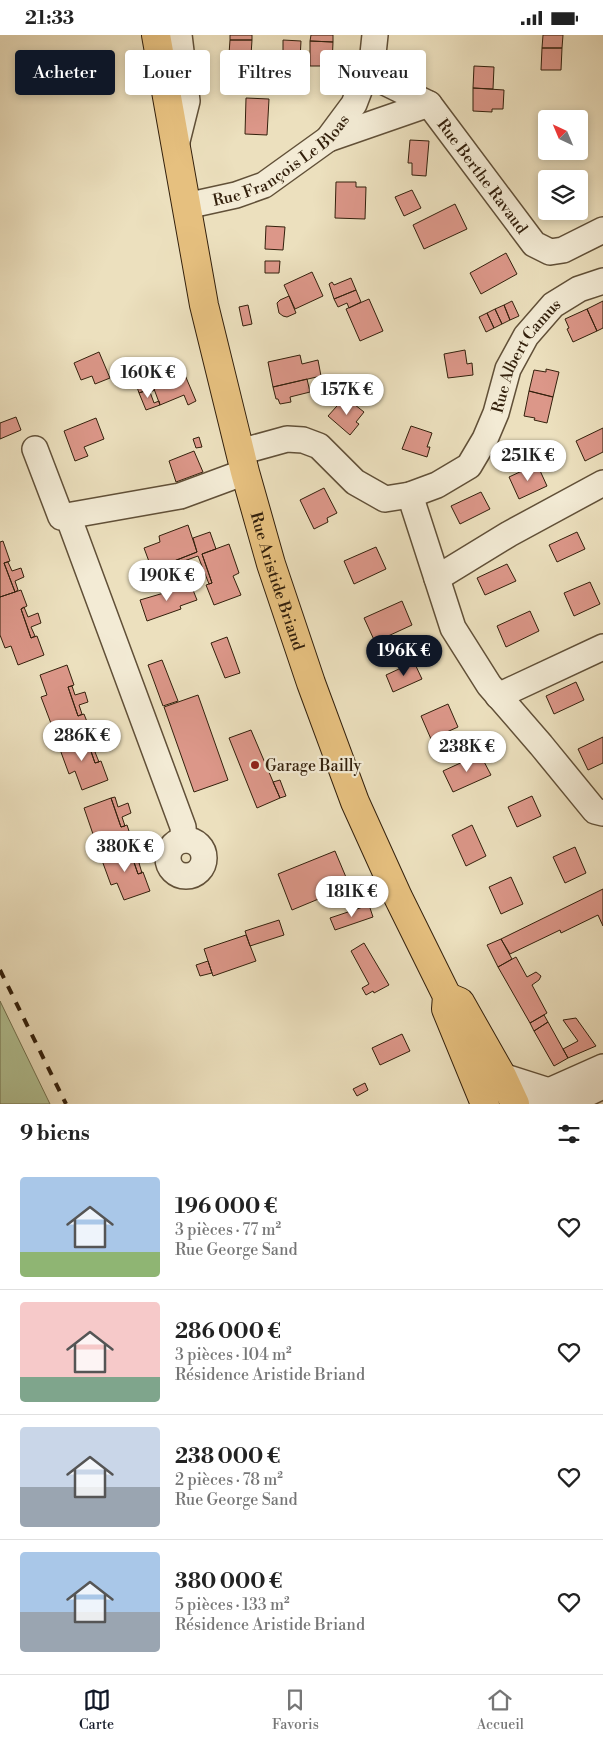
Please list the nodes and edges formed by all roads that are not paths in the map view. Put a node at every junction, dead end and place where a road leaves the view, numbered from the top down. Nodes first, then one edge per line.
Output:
1 (156, 35) edge
2 (179, 35) edge
3 (375, 35) edge
4 (373, 50) edge
5 (357, 95) edge
6 (411, 95) edge
7 (429, 104) junction
8 (328, 139) junction
9 (176, 145) junction
10 (186, 206) junction
11 (603, 230) edge
12 (603, 281) edge
13 (35, 449) dead end
14 (243, 462) junction
15 (603, 483) edge
16 (410, 495) junction
17 (68, 516) junction
18 (437, 578) junction
19 (603, 647) edge
20 (498, 696) junction
21 (603, 813) edge
22 (184, 840) dead end
23 (446, 996) junction
24 (603, 1067) edge
25 (502, 1076) junction
26 (603, 1086) edge
27 (557, 1101) edge
28 (486, 1102) edge
29 (515, 1104) edge

1 - 9 main road, Rue Aristide Briand
2 - 9 street, Rue Aristide Briand
3 - 4 street, Rue François Le Bloas
5 - 8 street, Rue François Le Bloas
6 - 7 street, Rue Berthe Ravaud
7 - 8 street
7 - 11 street, Rue Berthe Ravaud
8 - 10 street, Rue François Le Bloas
9 - 10 main road, Rue Aristide Briand
10 - 14 main road, Rue Aristide Briand
12 - 16 street, Rue Albert Camus
13 - 17 street
14 - 16 street, Rue Albert Camus
14 - 17 street, Rue Albert Camus
14 - 23 main road, Rue Aristide Briand
15 - 18 street
16 - 18 street
17 - 22 street
18 - 20 street
19 - 20 street
20 - 21 street
23 - 25 main road, Rue Aristide Briand
23 - 28 main road, Rue Aristide Briand
24 - 27 street
25 - 27 street
25 - 29 main road, Rue Aristide Briand
26 - 27 street

